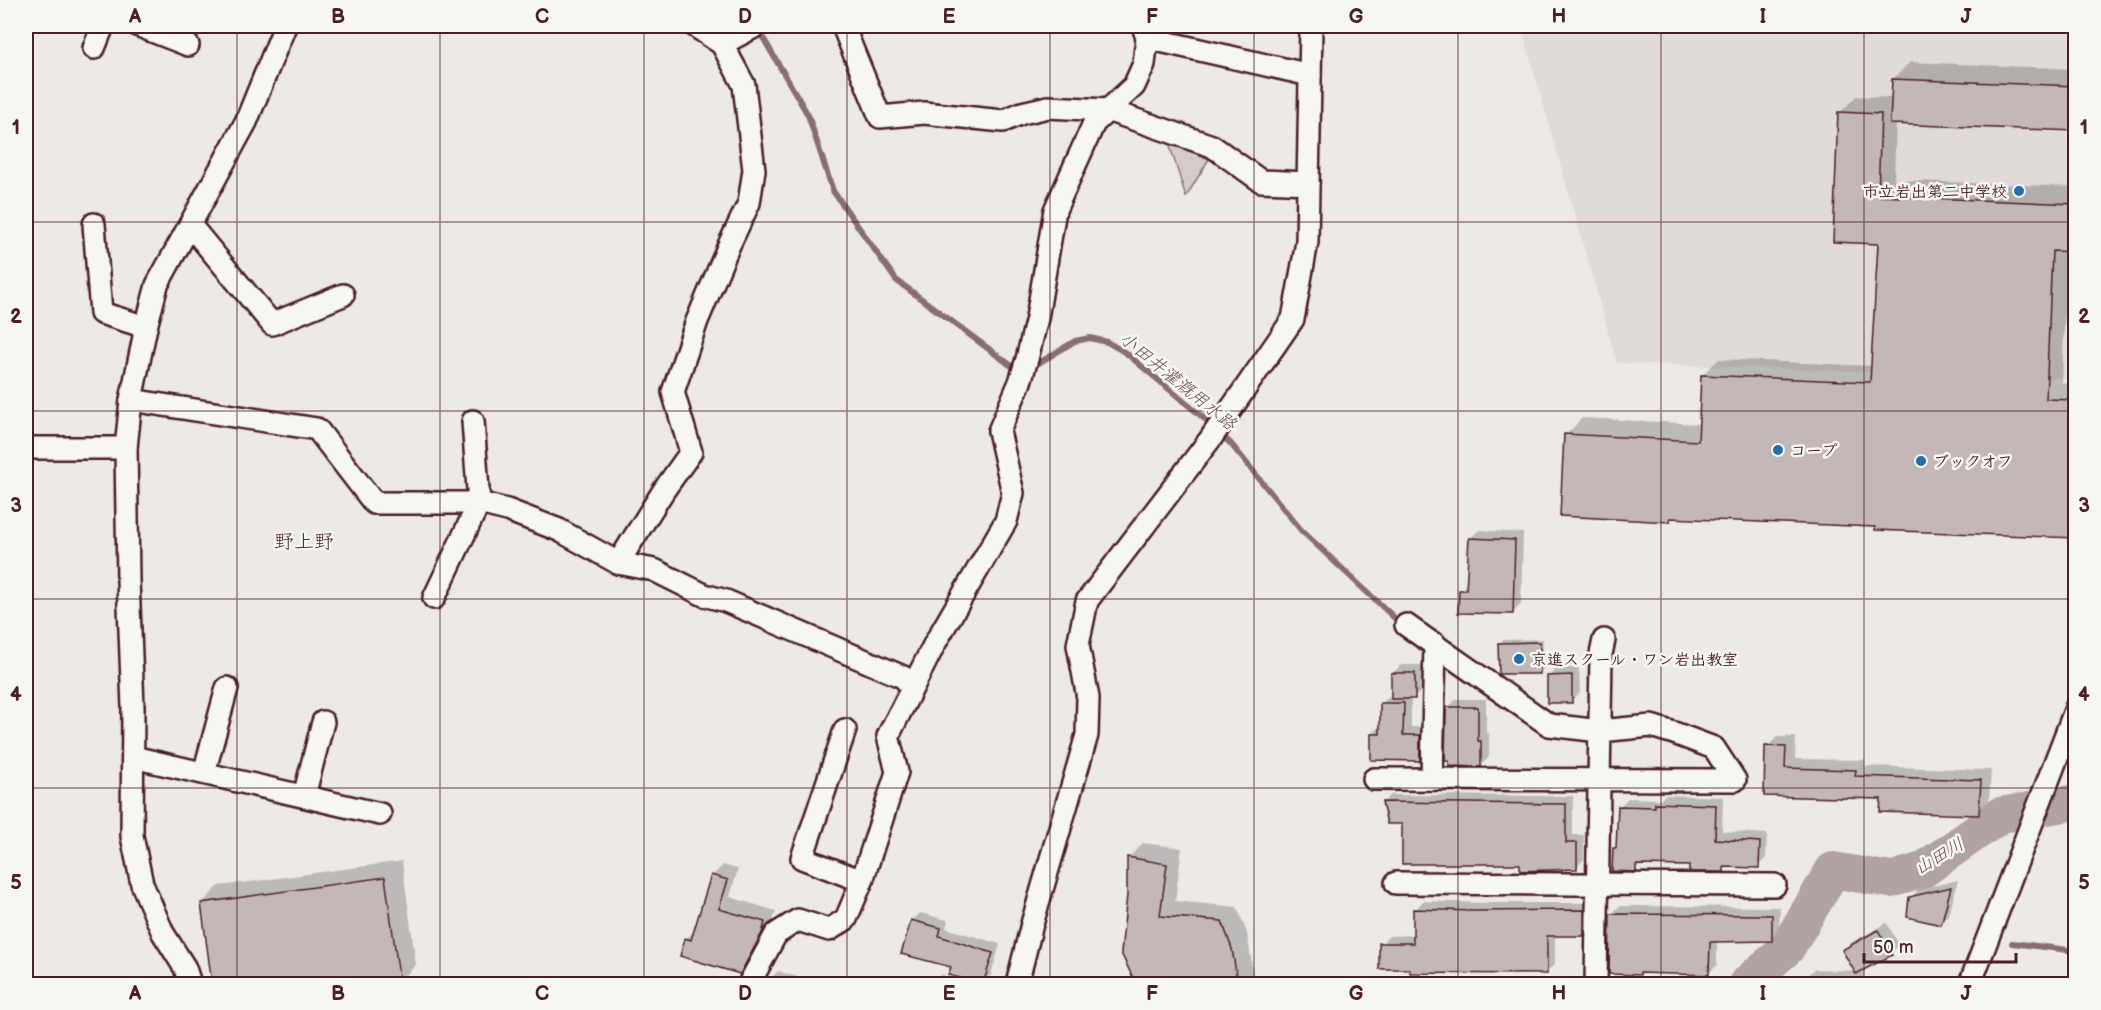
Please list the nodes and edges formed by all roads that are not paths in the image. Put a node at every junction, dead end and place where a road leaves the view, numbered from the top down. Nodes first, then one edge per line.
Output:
1 (103, 26) edge
2 (139, 26) edge
3 (285, 26) edge
4 (695, 26) edge
5 (843, 26) edge
6 (1311, 26) edge
7 (752, 27) edge
8 (1145, 32) edge
9 (722, 44) junction
10 (188, 45) dead end
11 (93, 48) dead end
12 (1310, 75) junction
13 (1107, 110) junction
14 (1308, 183) junction
15 (94, 224) dead end
16 (190, 225) junction
17 (343, 295) dead end
18 (146, 327) junction
19 (131, 400) junction
20 (473, 422) dead end
21 (26, 448) edge
22 (126, 448) junction
23 (479, 503) junction
24 (618, 563) junction
25 (434, 598) dead end
26 (1406, 625) dead end
27 (1604, 640) dead end
28 (1435, 644) junction
29 (912, 687) junction
30 (227, 688) dead end
31 (2076, 708) edge
32 (323, 722) dead end
33 (845, 730) dead end
34 (1600, 731) junction
35 (133, 757) junction
36 (204, 773) junction
37 (1599, 778) junction
38 (1374, 779) dead end
39 (1432, 779) junction
40 (304, 796) junction
41 (380, 814) dead end
42 (862, 881) junction
43 (1396, 883) dead end
44 (1598, 884) junction
45 (1775, 885) dead end
46 (190, 984) edge
47 (749, 984) edge
48 (1017, 984) edge
49 (1596, 984) edge
50 (1970, 984) edge

1 - 11 street
2 - 10 street
3 - 16 street
4 - 9 street
5 - 13 street
6 - 12 street
7 - 9 street
8 - 12 street
8 - 13 street
9 - 24 street
12 - 14 street
13 - 14 street
13 - 29 street
14 - 48 street
15 - 18 street
16 - 17 street
16 - 18 street
18 - 19 street
19 - 22 street
19 - 23 street
20 - 23 street
21 - 22 street
22 - 35 street
23 - 24 street
23 - 25 street
24 - 29 street
26 - 28 street
27 - 34 street
28 - 34 street
28 - 39 street
29 - 42 street
30 - 36 street
31 - 50 street
32 - 40 street
33 - 42 street
34 - 37 street
34 - 37 street
35 - 36 street
35 - 46 street
36 - 40 street
37 - 39 street
37 - 44 street
38 - 39 street
40 - 41 street
42 - 47 street
43 - 44 street
44 - 45 street
44 - 49 street

